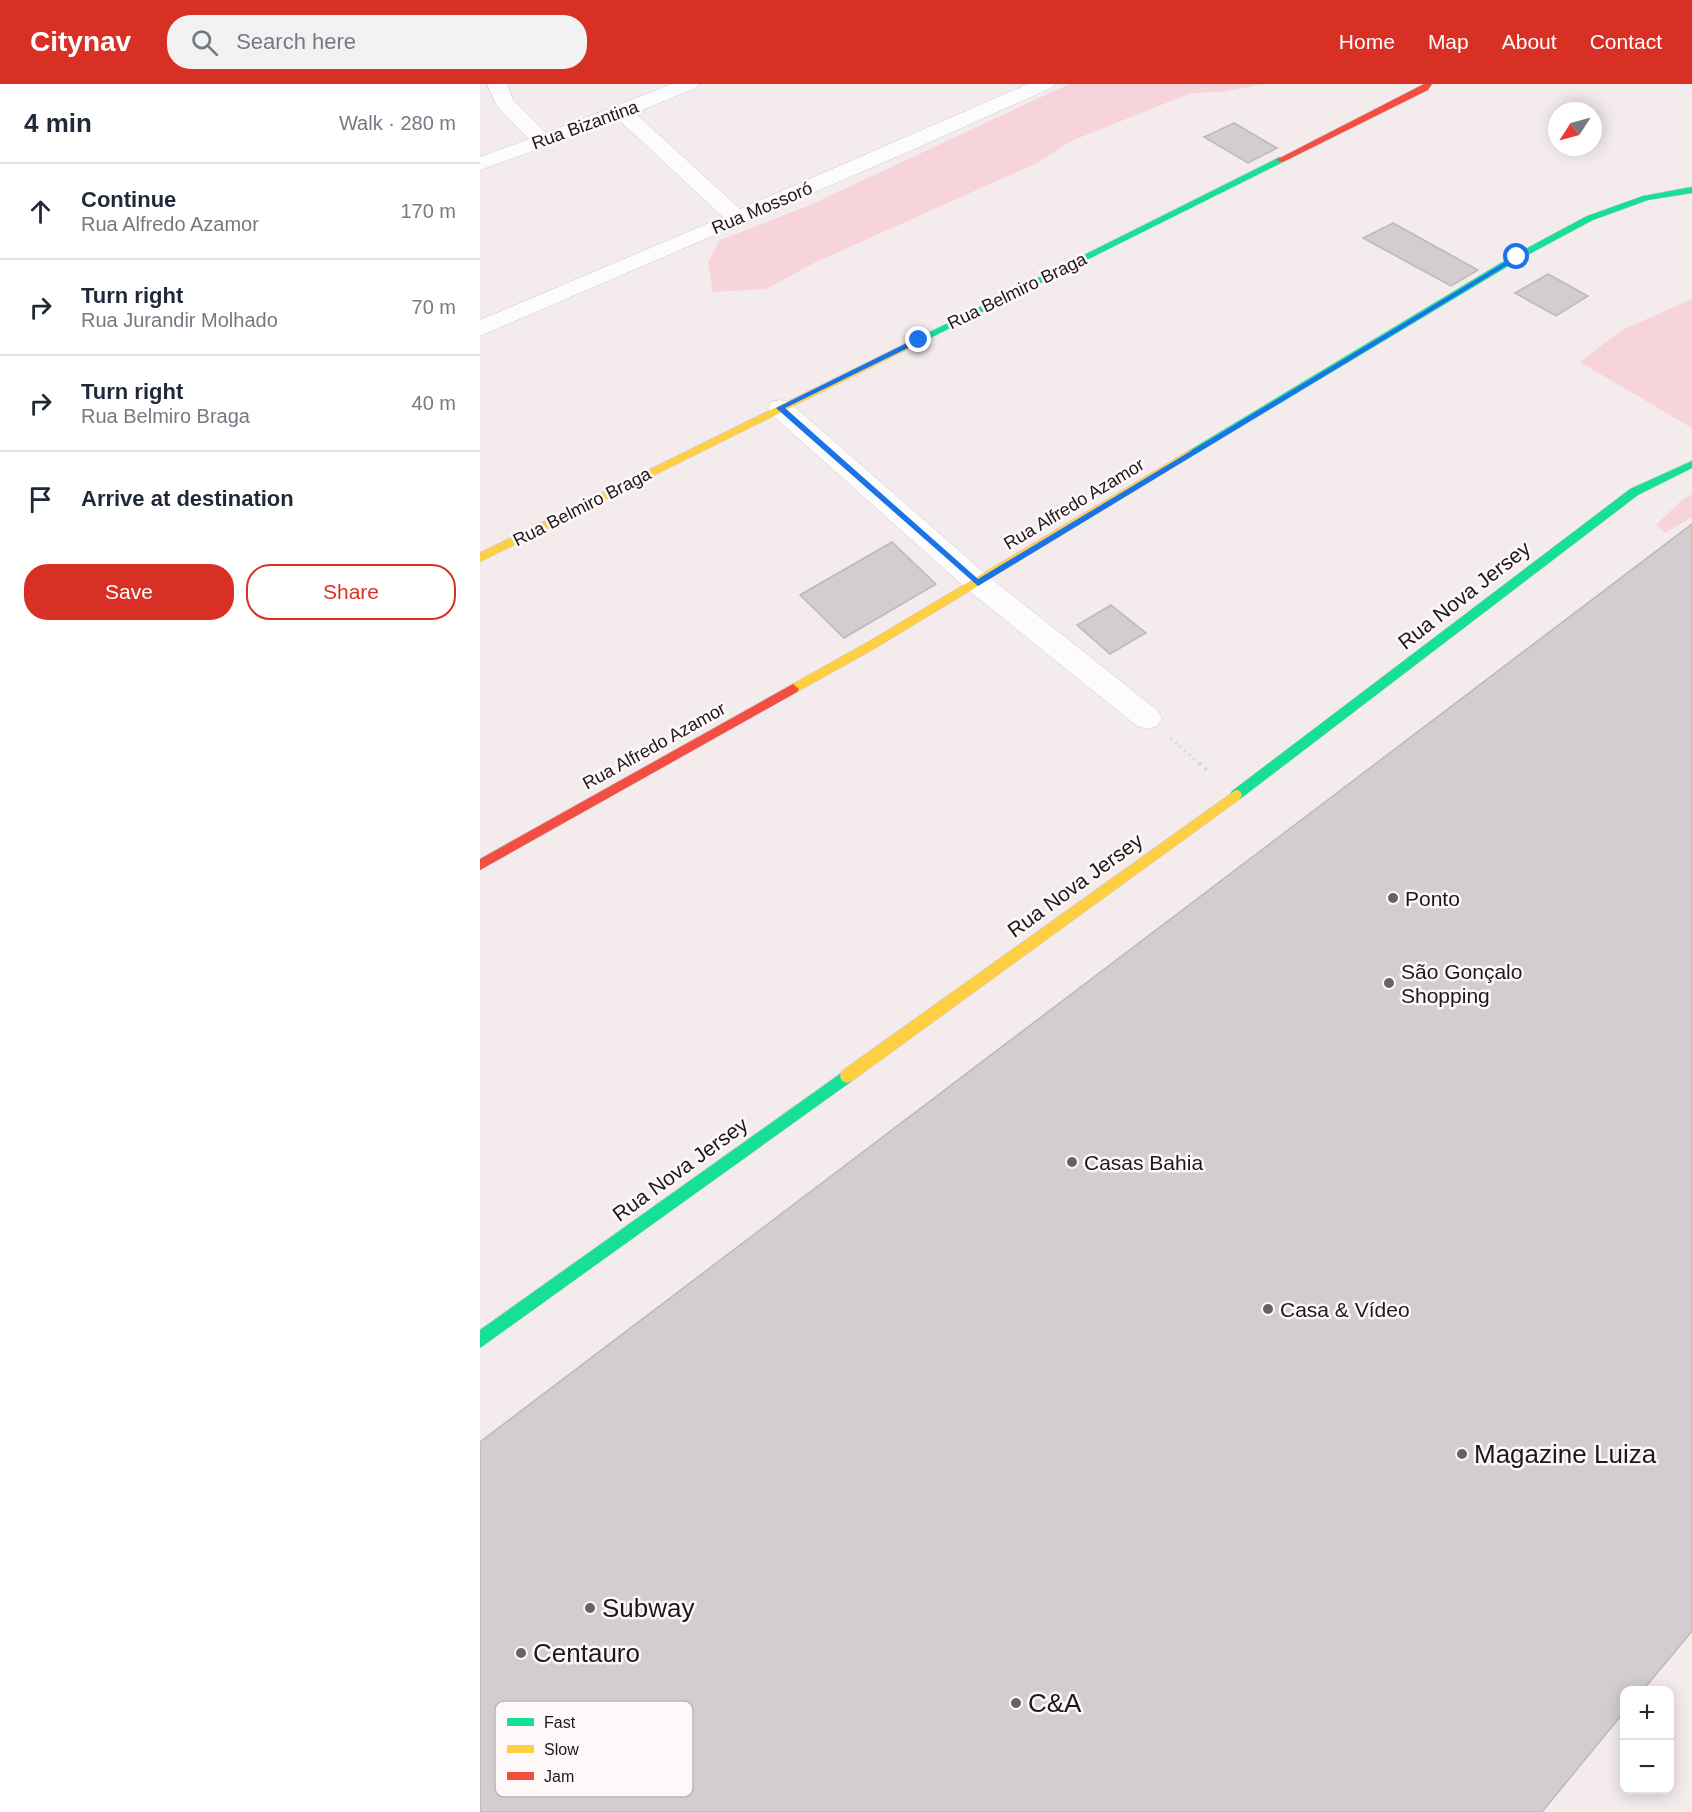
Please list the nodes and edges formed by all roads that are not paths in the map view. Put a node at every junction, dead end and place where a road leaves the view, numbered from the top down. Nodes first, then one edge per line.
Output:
1 (497, 84) edge
2 (689, 84) edge
3 (1044, 84) edge
4 (1429, 85) edge
5 (623, 113) junction
6 (542, 140) junction
7 (480, 164) edge
8 (1692, 190) edge
9 (737, 218) junction
10 (480, 329) edge
11 (780, 408) junction
12 (1692, 464) edge
13 (480, 558) edge
14 (978, 583) junction
15 (1147, 718) road end
16 (480, 865) edge
17 (480, 1340) edge

1 - 6 street
2 - 5 street, Rua Bizantina
3 - 9 street, Rua Mossoró
4 - 11 street, Rua Belmiro Braga
5 - 6 street, Rua Bizantina
5 - 9 street
6 - 7 street, Rua Bizantina
8 - 14 street, Rua Alfredo Azamor
9 - 10 street, Rua Mossoró
11 - 13 street, Rua Belmiro Braga
11 - 14 street
12 - 17 street, Rua Nova Jersey
14 - 15 street
14 - 16 street, Rua Alfredo Azamor

